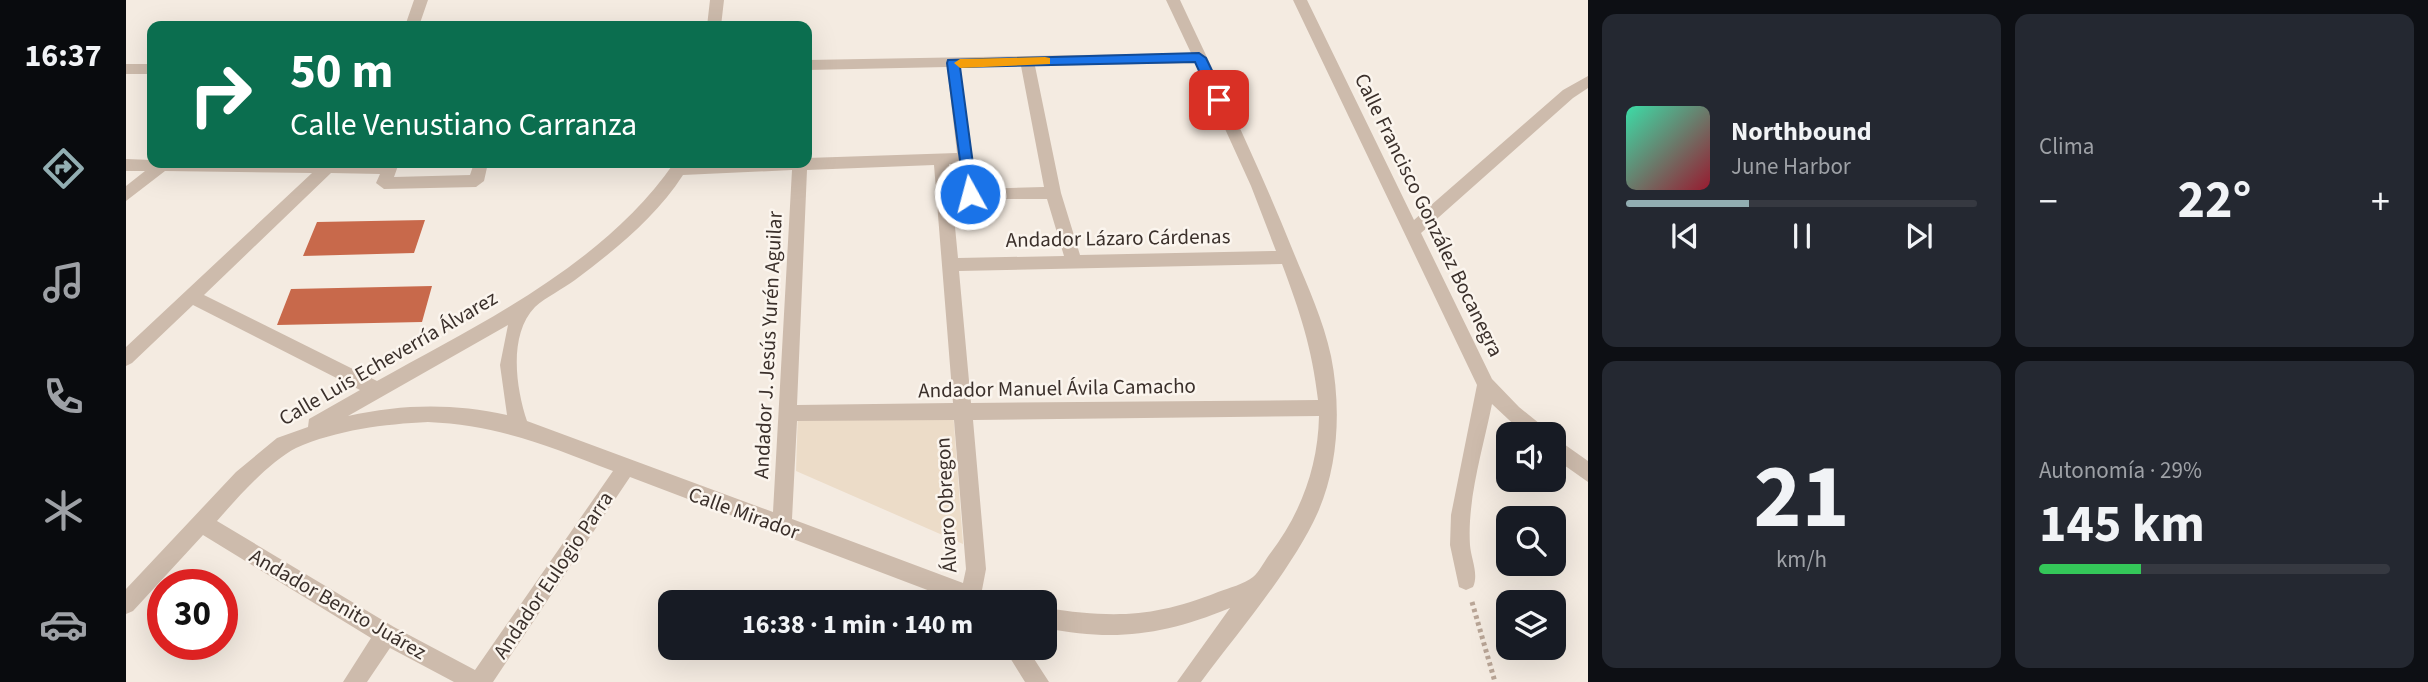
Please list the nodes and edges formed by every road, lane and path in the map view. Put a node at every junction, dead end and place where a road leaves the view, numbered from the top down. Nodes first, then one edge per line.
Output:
1 (421, 0) edge
2 (717, 0) edge
3 (1172, 0) edge
4 (1300, 0) edge
5 (414, 21) edge
6 (715, 21) edge
7 (1199, 58) junction
8 (1027, 62) junction
9 (953, 63) junction
10 (812, 65) edge
11 (126, 69) edge
12 (147, 69) edge
13 (1588, 81) edge
14 (965, 158) junction
15 (941, 159) junction
16 (812, 164) edge
17 (126, 165) edge
18 (147, 166) edge
19 (159, 168) edge
20 (271, 168) edge
21 (342, 168) edge
22 (390, 168) edge
23 (480, 168) edge
24 (678, 168) edge
25 (800, 168) edge
26 (326, 169) junction
27 (1053, 192) junction
28 (126, 195) edge
29 (1412, 231) junction
30 (1287, 257) junction
31 (1073, 262) junction
32 (950, 265) junction
33 (191, 296) junction
34 (531, 301) junction
35 (126, 358) edge
36 (1486, 385) junction
37 (377, 390) junction
38 (1328, 408) junction
39 (962, 411) junction
40 (788, 413) junction
41 (1523, 422) edge
42 (520, 428) junction
43 (284, 444) junction
44 (1566, 455) edge
45 (625, 469) junction
46 (1587, 472) edge
47 (202, 523) junction
48 (782, 527) junction
49 (1466, 580) joint
50 (1259, 585) junction
51 (950, 590) edge
52 (977, 590) edge
53 (126, 604) edge
54 (1057, 620) edge
55 (386, 635) junction
56 (1023, 660) edge
57 (354, 682) edge
58 (478, 682) edge
59 (1038, 682) edge
60 (1188, 682) edge
61 (1495, 682) edge

1 - 5 street
2 - 6 street
3 - 7 street
4 - 29 street, Calle Francisco González Bocanegra
7 - 8 street
7 - 30 street
8 - 9 street
8 - 27 street
9 - 10 street
9 - 14 street
11 - 12 street
13 - 29 street
14 - 15 street
14 - 27 street
15 - 16 street
15 - 32 street, Álvaro Obregon
17 - 18 street
19 - 28 street
20 - 26 street
21 - 26 street
22 - 23 street
24 - 34 street, Calle Luis Echeverría Álvarez
25 - 40 street, Andador J. Jesús Yurén Aguilar
26 - 33 street
27 - 31 street
29 - 36 street, Calle Francisco González Bocanegra
30 - 31 street, Andador Lázaro Cárdenas
30 - 38 street
31 - 32 street, Andador Lázaro Cárdenas
32 - 39 street, Álvaro Obregon
33 - 35 street
33 - 37 street
34 - 37 street, Calle Luis Echeverría Álvarez
34 - 42 street
36 - 41 street
36 - 49 street, Calle Francisco González Bocanegra
37 - 43 street, Calle Luis Echeverría Álvarez
38 - 39 street, Andador Manuel Ávila Camacho
38 - 50 street
39 - 40 street, Andador Manuel Ávila Camacho
39 - 52 street, Álvaro Obregon
40 - 48 street, Andador J. Jesús Yurén Aguilar
42 - 43 street, Calle Mirador
42 - 45 street, Calle Mirador
43 - 47 street, Calle Luis Echeverría Álvarez
44 - 46 street
45 - 48 street, Calle Mirador
45 - 58 street, Andador Eulogio Parra
47 - 53 street, Calle Luis Echeverría Álvarez
47 - 55 street, Andador Benito Juárez
48 - 51 street, Calle Mirador
49 - 61 path
50 - 54 street
50 - 60 street
55 - 57 street
55 - 58 street, Andador Benito Juárez
56 - 59 street

